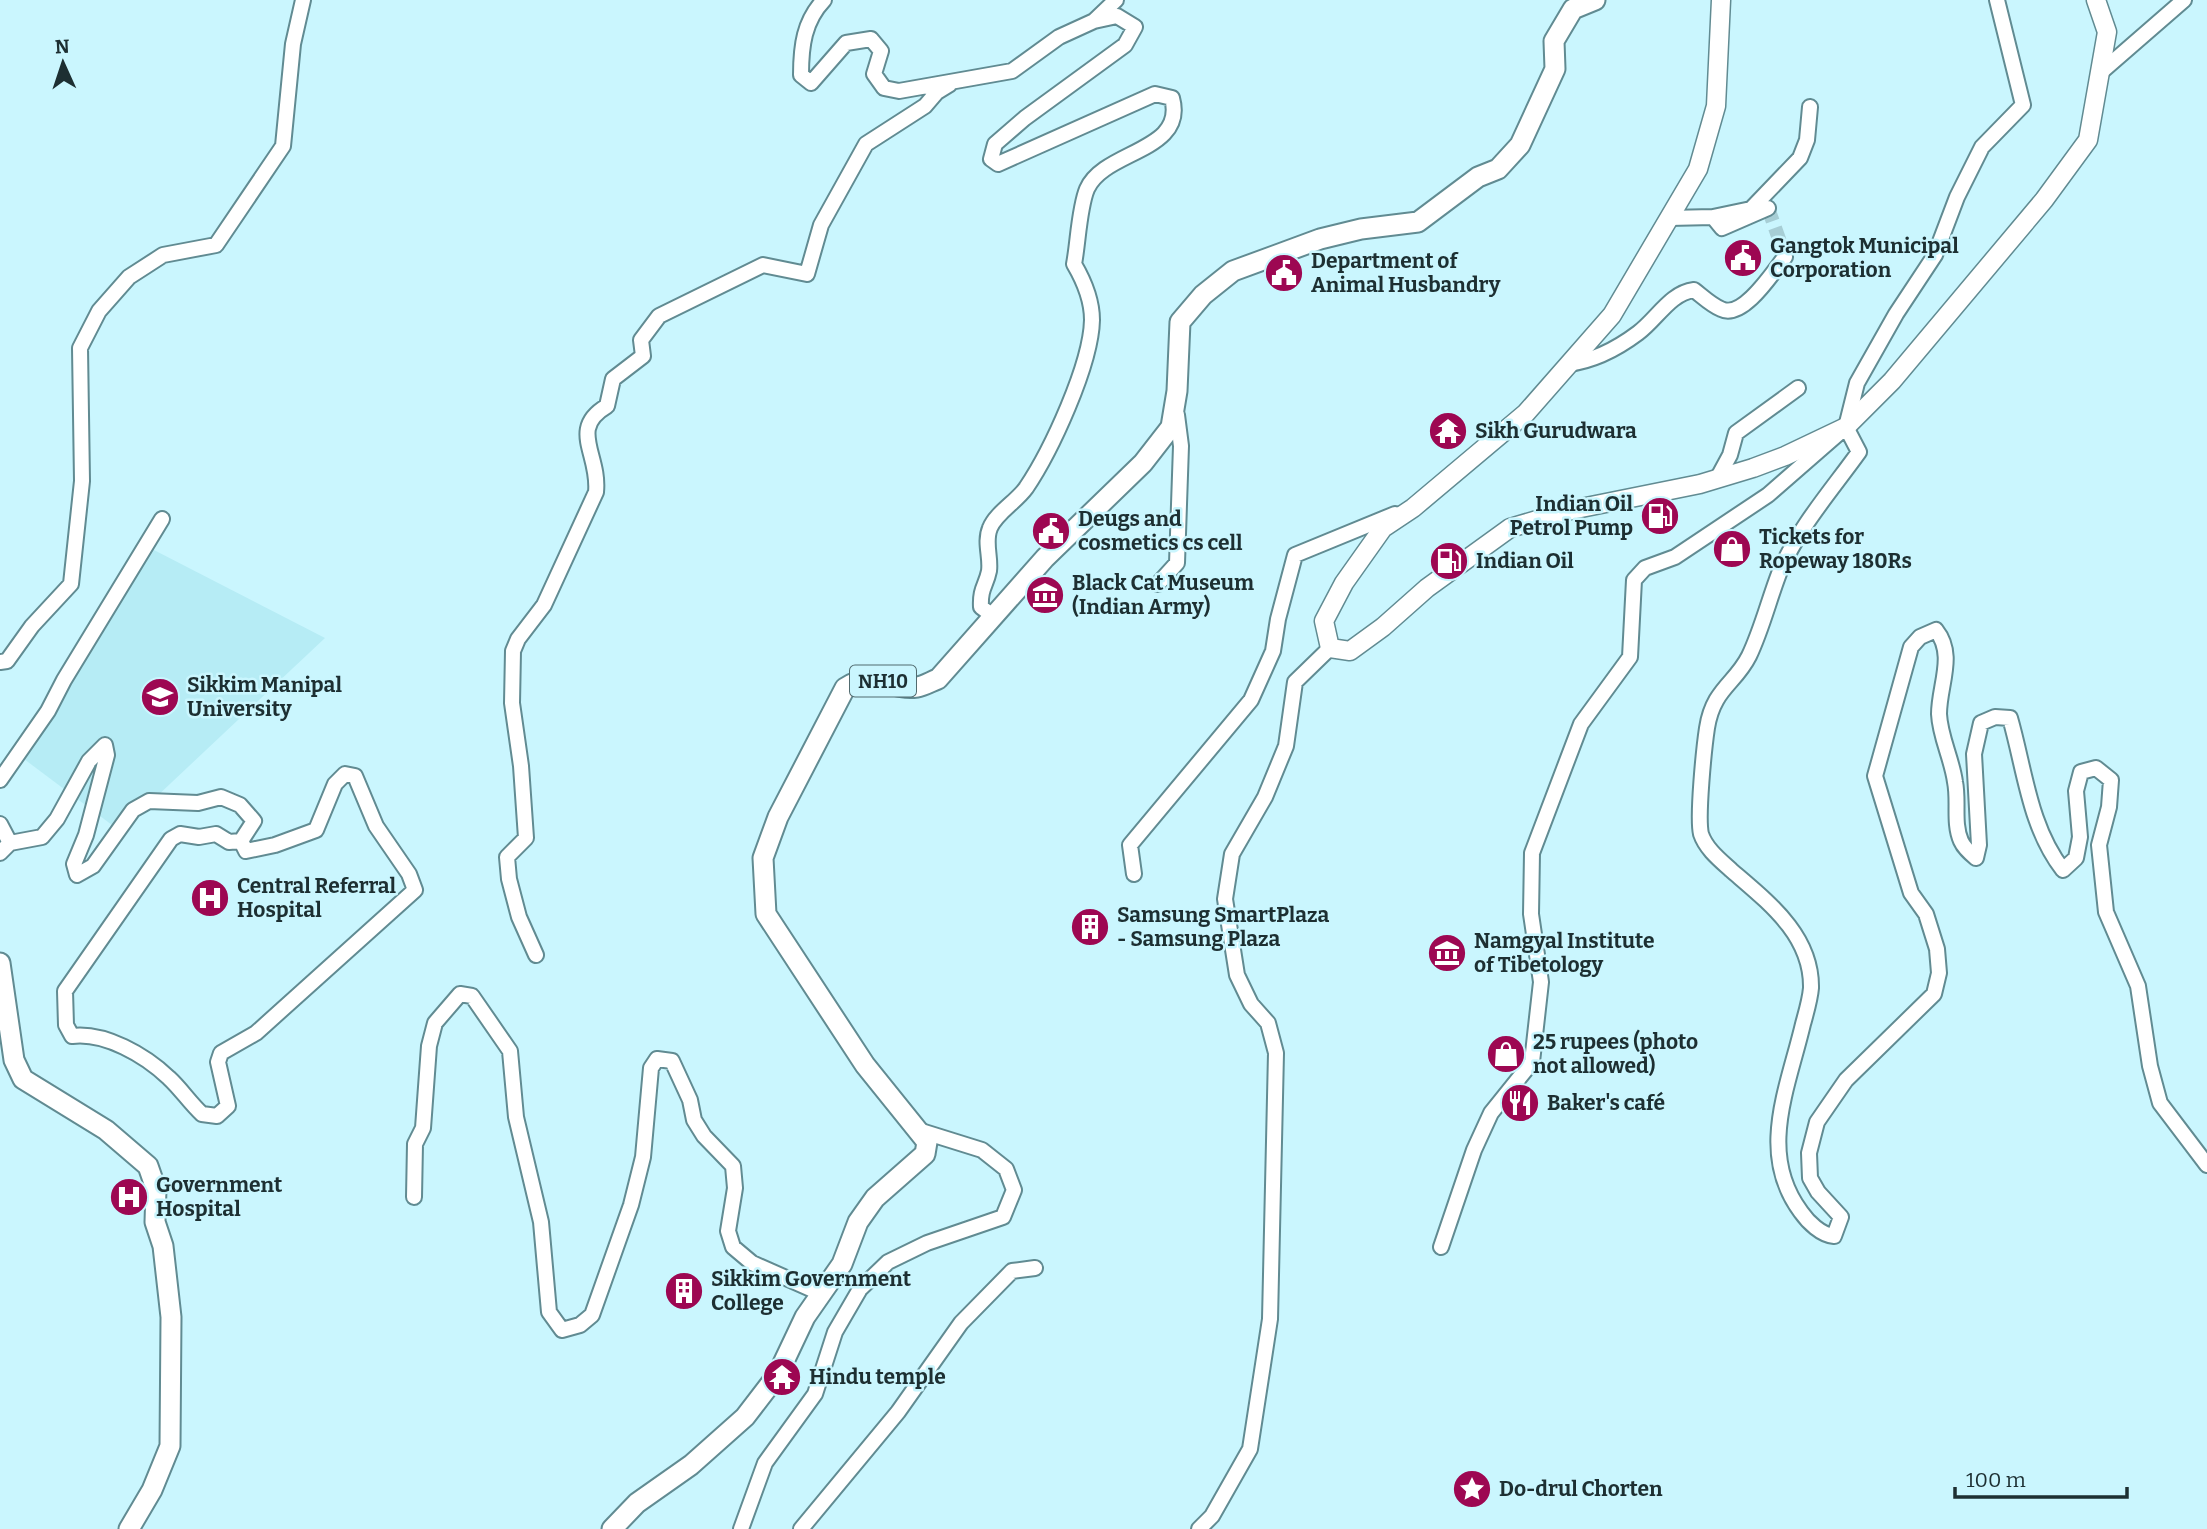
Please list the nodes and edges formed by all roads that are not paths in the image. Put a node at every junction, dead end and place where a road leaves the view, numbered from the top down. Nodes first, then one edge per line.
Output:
1 (303, 0) edge
2 (824, 0) edge
3 (1116, 0) edge
4 (1595, 0) edge
5 (1721, 0) edge
6 (1997, 0) edge
7 (2096, 0) edge
8 (2184, 0) edge
9 (1094, 21) junction
10 (2100, 74) junction
11 (954, 81) junction
12 (1811, 107) dead end
13 (1768, 208) dead end
14 (1713, 217) junction
15 (1669, 218) junction
16 (1784, 253) dead end
17 (1569, 364) junction
18 (1798, 388) dead end
19 (1175, 403) junction
20 (1846, 427) junction
21 (1717, 479) junction
22 (1413, 508) junction
23 (162, 519) dead end
24 (1158, 584) dead end
25 (993, 616) junction
26 (1330, 648) junction
27 (0, 662) edge
28 (0, 780) edge
29 (0, 824) edge
30 (241, 841) junction
31 (5, 848) edge
32 (1134, 874) dead end
33 (536, 955) dead end
34 (0, 963) edge
35 (918, 1130) junction
36 (2207, 1165) edge
37 (414, 1197) dead end
38 (1441, 1247) dead end
39 (1035, 1268) dead end
40 (820, 1293) junction
41 (129, 1529) edge
42 (612, 1529) edge
43 (741, 1529) edge
44 (801, 1529) edge
45 (1199, 1529) edge

1 - 27 street
2 - 11 street
3 - 9 street
4 - 19 highway, NH10
5 - 15 main road
6 - 20 street
7 - 10 main road
8 - 10 street
9 - 11 street
9 - 25 street
10 - 20 main road
11 - 33 street
12 - 14 street
13 - 14 street
14 - 15 street
15 - 17 main road
16 - 17 street
17 - 22 main road
18 - 21 street
19 - 24 street
19 - 25 highway, NH10
20 - 21 main road
20 - 36 street
20 - 38 street
21 - 26 main road
22 - 26 main road
22 - 32 street
23 - 28 street
25 - 35 highway, NH10
26 - 45 street
29 - 31 street
30 - 30 street
30 - 31 street
34 - 41 highway
35 - 40 highway
35 - 43 street
37 - 40 street
39 - 44 street
40 - 42 highway

